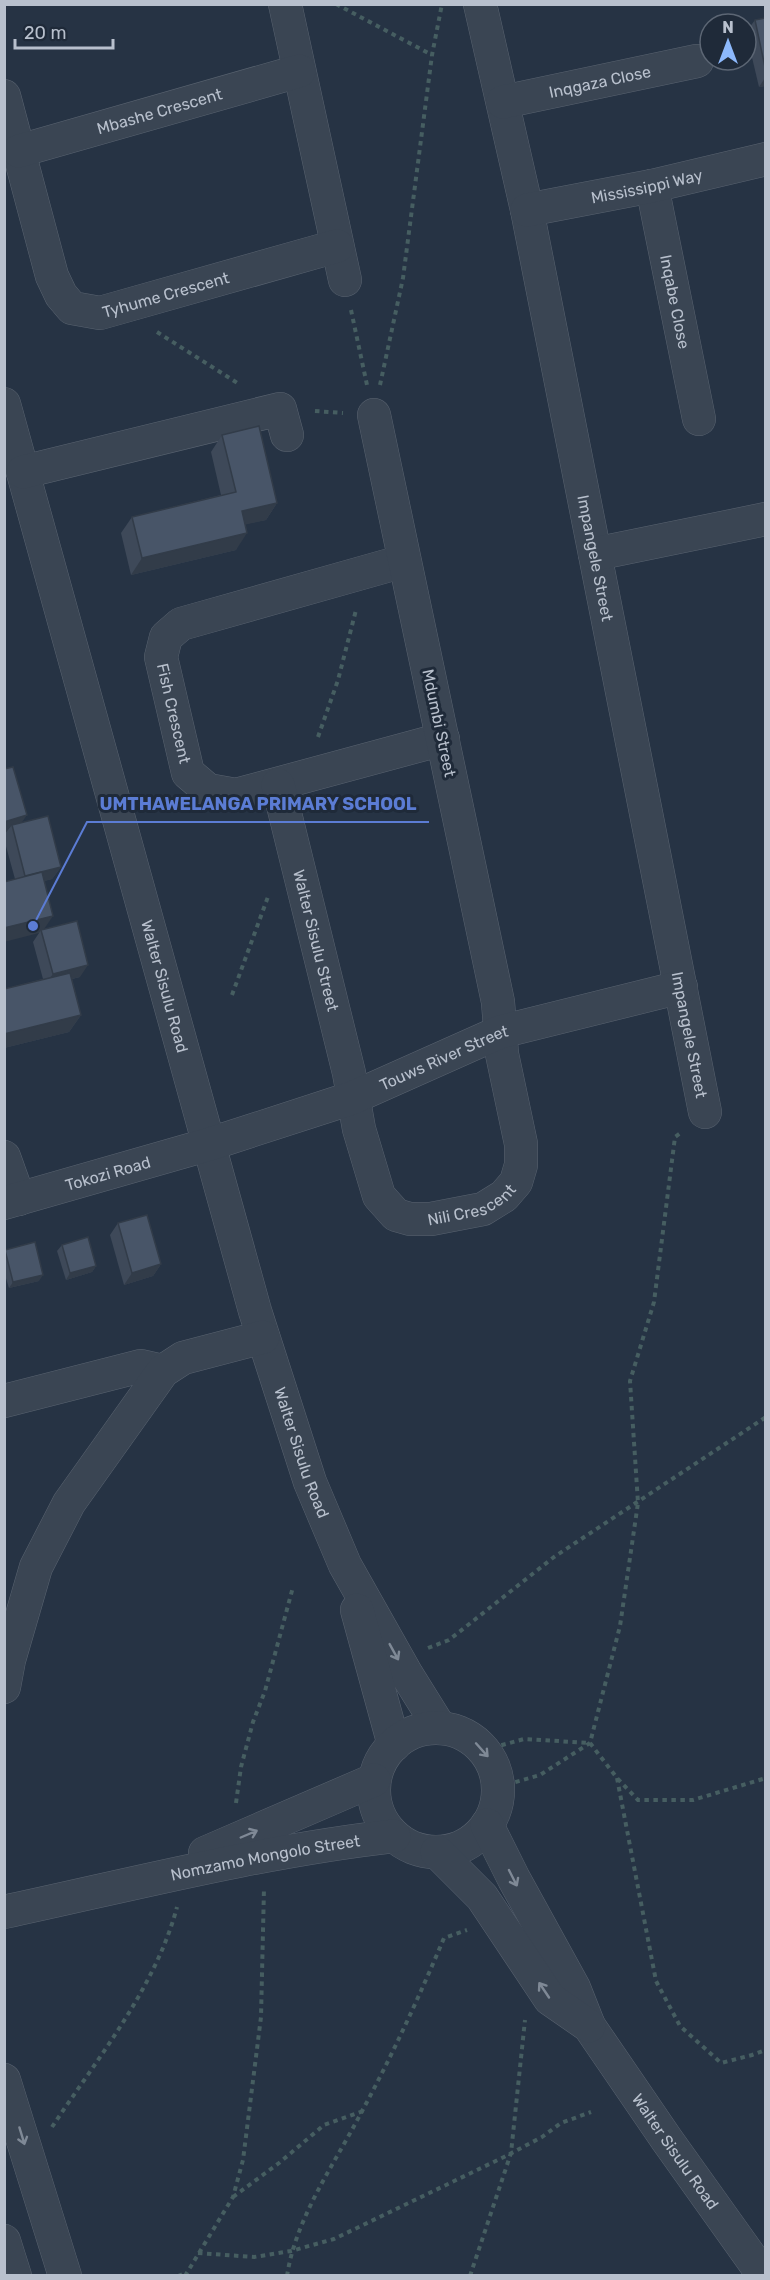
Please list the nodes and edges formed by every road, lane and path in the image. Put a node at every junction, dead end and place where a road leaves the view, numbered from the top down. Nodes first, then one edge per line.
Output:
1 (285, 4) edge
2 (336, 4) edge
3 (442, 4) edge
4 (480, 4) edge
5 (432, 56) junction
6 (697, 61) dead end
7 (299, 71) junction
8 (4, 96) edge
9 (503, 102) junction
10 (19, 151) junction
11 (765, 159) edge
12 (652, 186) junction
13 (527, 210) junction
14 (337, 246) junction
15 (345, 280) joint
16 (129, 306) junction
17 (4, 404) edge
18 (374, 415) junction
19 (699, 419) dead end
20 (283, 422) junction
21 (24, 472) junction
22 (765, 519) edge
23 (595, 554) junction
24 (404, 561) junction
25 (365, 572) junction
26 (442, 739) junction
27 (291, 781) junction
28 (271, 888) dead end
29 (681, 987) junction
30 (232, 995) dead end
31 (500, 1032) junction
32 (352, 1098) junction
33 (705, 1112) joint
34 (210, 1144) junction
35 (4, 1157) edge
36 (12, 1201) edge
37 (263, 1337) junction
38 (163, 1371) junction
39 (4, 1401) edge
40 (765, 1417) edge
41 (638, 1503) junction
42 (345, 1564) junction
43 (293, 1587) dead end
44 (423, 1650) dead end
45 (4, 1687) edge
46 (440, 1728) junction
47 (590, 1743) junction
48 (394, 1745) junction
49 (484, 1750) junction
50 (617, 1778) junction
51 (765, 1778) edge
52 (375, 1780) junction
53 (498, 1787) junction
54 (235, 1809) dead end
55 (487, 1826) junction
56 (394, 1836) junction
57 (437, 1852) junction
58 (265, 1878) dead end
59 (137, 1881) junction
60 (177, 1907) dead end
61 (4, 1912) edge
62 (470, 1929) dead end
63 (525, 2013) dead end
64 (590, 2026) junction
65 (765, 2050) edge
66 (4, 2080) edge
67 (363, 2111) junction
68 (591, 2112) dead end
69 (51, 2129) dead end
70 (512, 2153) junction
71 (232, 2197) junction
72 (4, 2241) edge
73 (291, 2252) junction
74 (198, 2253) junction
75 (185, 2274) edge
76 (15, 2276) edge
77 (65, 2276) edge
78 (178, 2276) edge
79 (287, 2276) edge
80 (470, 2276) edge
81 (764, 2276) edge

1 - 7 street
2 - 5 path
3 - 5 path
4 - 9 street, Impangele Street
5 - 18 path
6 - 9 street, Inqgaza Close
7 - 10 street, Mbashe Crescent
7 - 14 street
8 - 10 street, Tyhume Crescent
9 - 13 street, Impangele Street
10 - 16 street, Tyhume Crescent
11 - 12 street, Mississippi Way
12 - 13 street, Mississippi Way
12 - 19 street, Inqabe Close
13 - 23 street, Impangele Street
14 - 15 street
14 - 16 street, Tyhume Crescent
15 - 18 path
16 - 20 path
17 - 21 street, Walter Sisulu Road
18 - 20 path
18 - 24 street, Mdumbi Street
20 - 21 street
21 - 34 street, Walter Sisulu Road
22 - 23 street
23 - 29 street, Impangele Street
24 - 25 street, Fish Crescent
24 - 26 street, Mdumbi Street
25 - 27 path
25 - 27 street, Fish Crescent
26 - 27 street, Fish Crescent
26 - 31 street, Mdumbi Street
27 - 32 street, Walter Sisulu Street
28 - 30 path
29 - 31 street, Touws River Street
29 - 33 street, Impangele Street
31 - 32 street, Touws River Street
31 - 32 street, Nili Crescent
32 - 34 street, Touws River Street
33 - 41 path
34 - 36 street, Tokozi Road
34 - 37 street, Walter Sisulu Road
35 - 36 street
37 - 38 street
37 - 42 street, Walter Sisulu Road
38 - 39 street
38 - 45 street
40 - 41 path
41 - 44 path
41 - 47 path
42 -> 46 street, Walter Sisulu Road
42 - 48 street, Walter Sisulu Road
43 - 54 path
46 - 48 street
46 -> 49 street
47 - 49 path
47 - 50 path
47 - 53 path
48 - 52 street
49 - 53 street
50 - 51 path
50 - 65 path
52 - 56 street
59 -> 52 street, Nomzamo Mongolo Street
53 - 55 street
55 - 57 street
55 -> 64 street, Walter Sisulu Road
56 - 57 street
56 - 59 street, Nomzamo Mongolo Street
64 -> 57 street, Walter Sisulu Road
58 - 71 path
59 - 61 street, Nomzamo Mongolo Street
60 - 69 path
62 - 67 path
63 - 70 path
64 - 81 street, Walter Sisulu Road
66 -> 77 street
67 - 71 path
67 - 73 path
68 - 70 path
70 - 73 path
70 - 80 path
71 - 74 path
72 - 76 street
73 - 74 path
73 - 79 path
74 - 75 path
75 - 78 path

